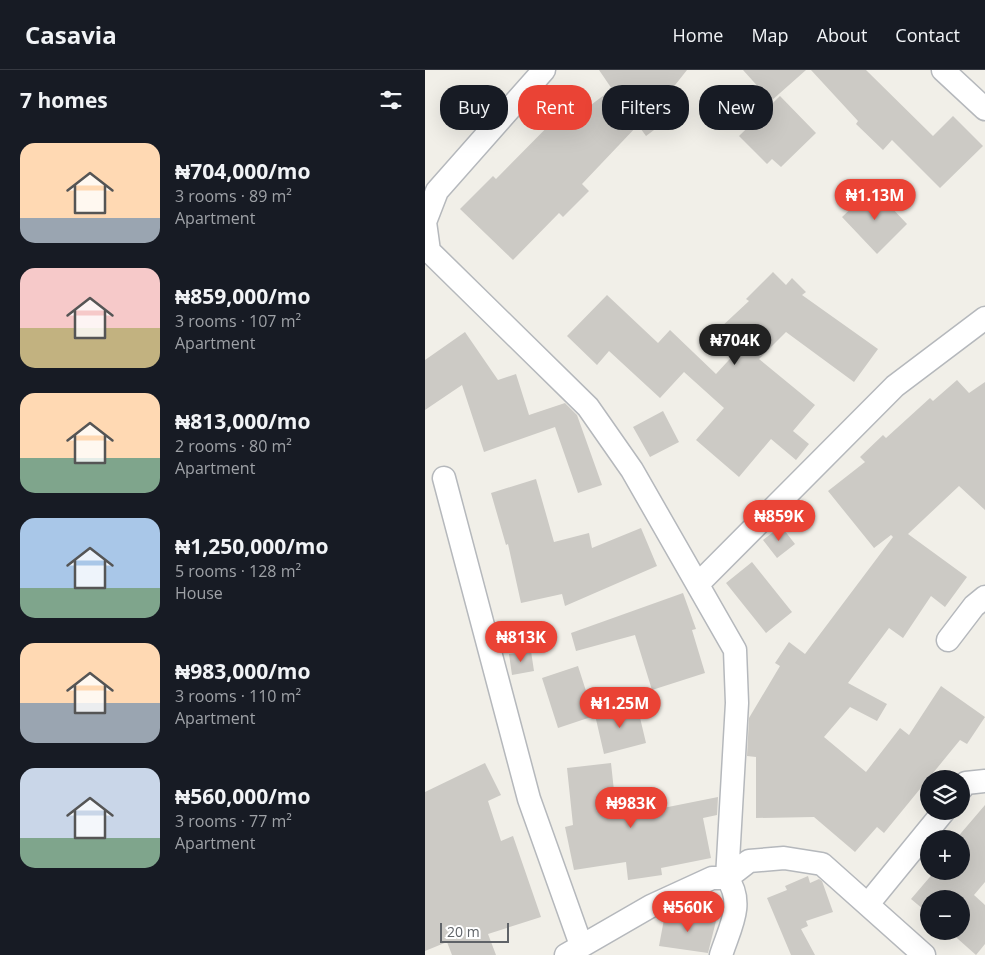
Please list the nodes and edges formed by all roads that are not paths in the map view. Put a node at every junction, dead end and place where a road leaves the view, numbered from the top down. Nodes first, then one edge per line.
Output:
1 (544, 70) edge
2 (943, 70) edge
3 (985, 109) edge
4 (985, 318) edge
5 (444, 478) dead end
6 (698, 584) junction
7 (985, 597) edge
8 (947, 640) dead end
9 (985, 781) edge
10 (970, 783) edge
11 (937, 820) edge
12 (727, 878) junction
13 (868, 904) junction
14 (574, 950) edge
15 (721, 955) edge
16 (924, 955) edge

1 - 6 street
2 - 3 street
4 - 6 street
5 - 14 street
6 - 12 street
7 - 8 street
9 - 10 street
11 - 13 street
12 - 13 street
12 - 14 street
12 - 15 street
13 - 16 street

